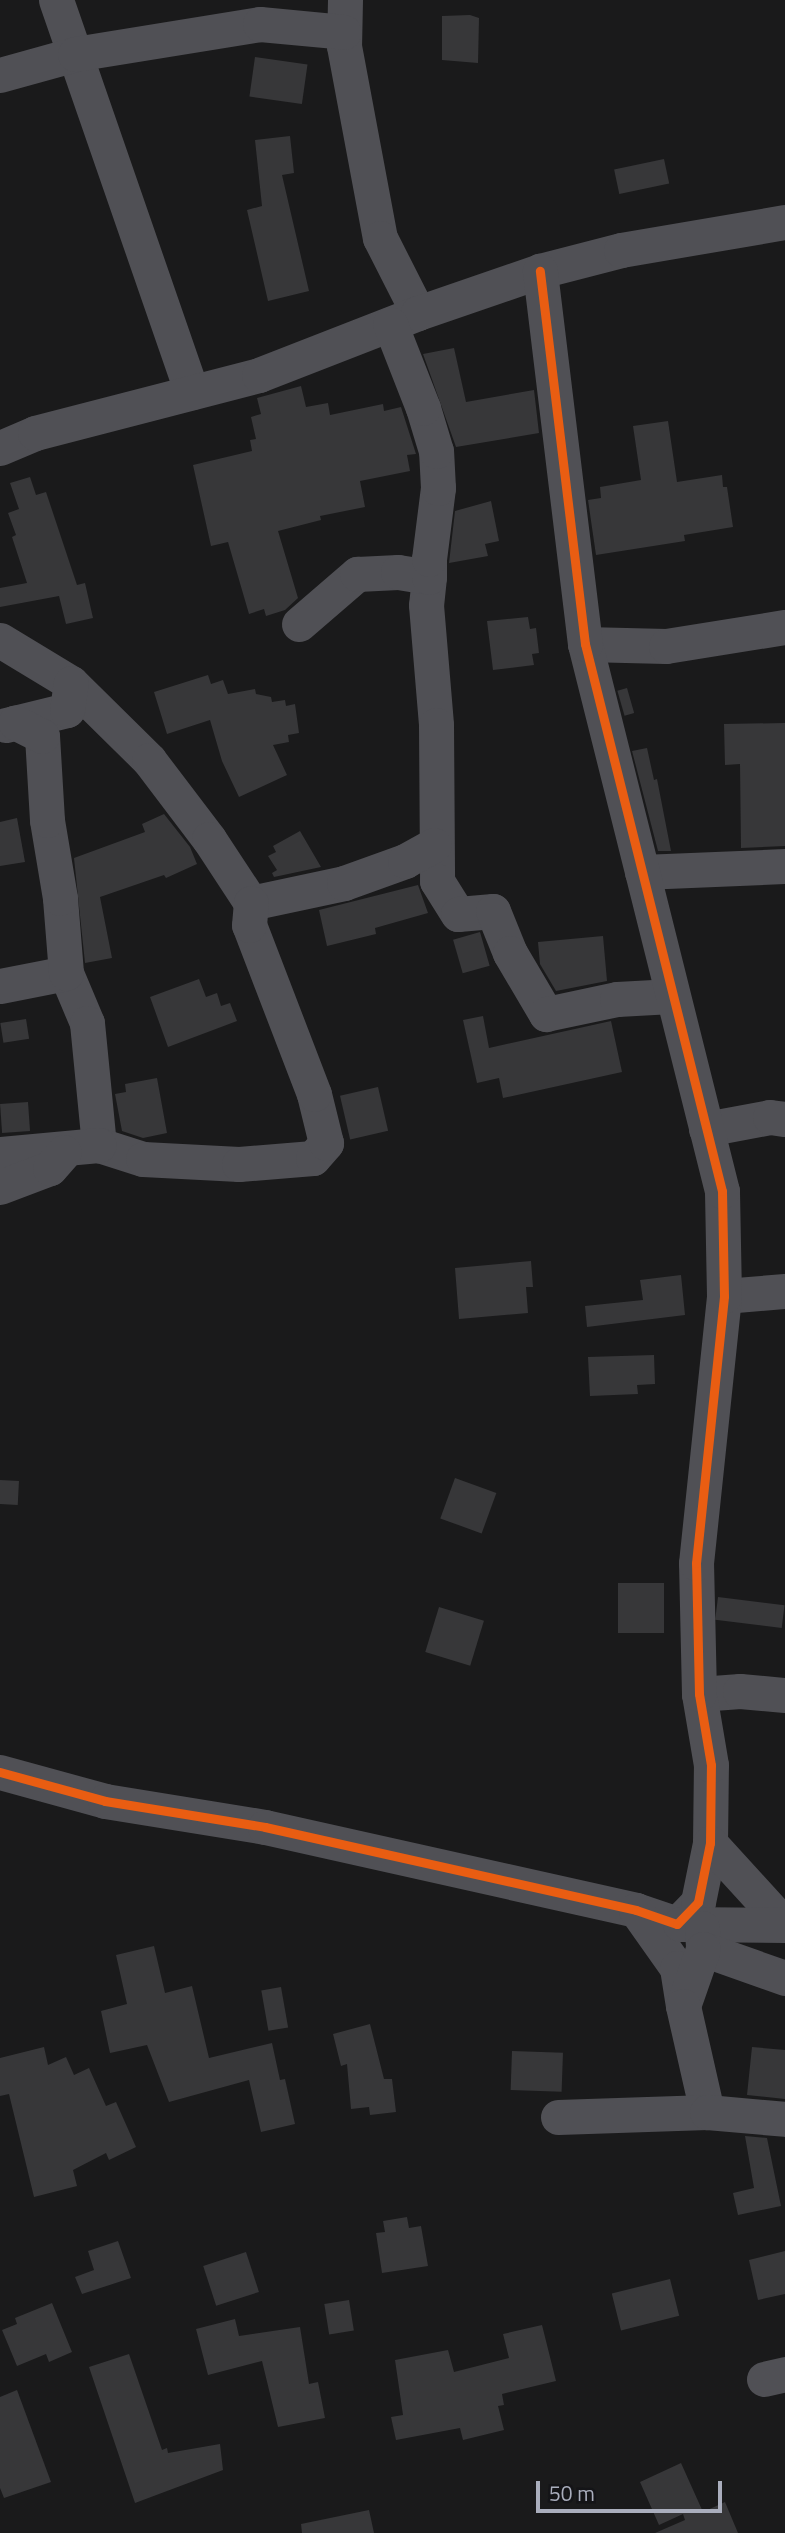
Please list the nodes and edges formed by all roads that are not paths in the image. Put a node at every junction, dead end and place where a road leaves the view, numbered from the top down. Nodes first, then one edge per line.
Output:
1 (56, 0) edge
2 (345, 16) edge
3 (75, 54) junction
4 (0, 75) edge
5 (785, 222) edge
6 (540, 271) junction
7 (404, 318) junction
8 (192, 392) junction
9 (0, 448) edge
10 (429, 577) junction
11 (299, 624) dead end
12 (785, 627) edge
13 (0, 639) edge
14 (585, 643) junction
15 (71, 683) junction
16 (7, 724) edge
17 (434, 845) junction
18 (785, 866) edge
19 (642, 872) junction
20 (251, 904) junction
21 (66, 973) junction
22 (0, 986) edge
23 (672, 996) junction
24 (785, 1119) edge
25 (706, 1129) junction
26 (83, 1147) junction
27 (0, 1154) edge
28 (0, 1187) edge
29 (785, 1291) edge
30 (724, 1296) junction
31 (699, 1694) junction
32 (785, 1695) edge
33 (0, 1772) edge
34 (710, 1843) junction
35 (636, 1910) junction
36 (785, 1925) edge
37 (694, 1932) junction
38 (785, 1978) edge
39 (683, 2006) junction
40 (707, 2112) junction
41 (558, 2117) dead end
42 (785, 2119) edge

1 - 3 street
2 - 3 street
2 - 7 street
3 - 4 street
3 - 8 street
5 - 6 street
6 - 7 street
6 - 14 street
7 - 8 street
7 - 10 street
8 - 9 street
10 - 11 street
10 - 17 street
12 - 14 street
13 - 15 street
14 - 19 street
15 - 16 street
15 - 20 street
16 - 21 street
17 - 20 street
17 - 23 street
18 - 19 street
19 - 23 street
20 - 26 street
21 - 22 street
21 - 26 street
23 - 25 street
24 - 25 street
25 - 30 street
26 - 27 street
26 - 28 street
29 - 30 street
30 - 31 street
31 - 32 street
31 - 34 street
33 - 35 street
34 - 36 street
34 - 37 street
35 - 37 street
35 - 39 street
36 - 37 street
37 - 38 street
37 - 39 street
39 - 40 street
40 - 41 street
40 - 42 street

